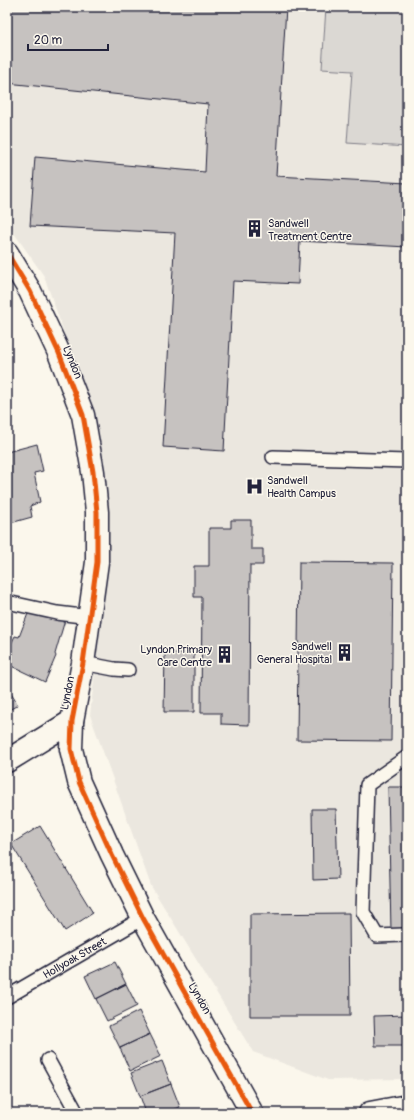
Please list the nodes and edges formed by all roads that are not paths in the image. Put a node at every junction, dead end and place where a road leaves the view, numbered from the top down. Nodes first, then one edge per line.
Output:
1 (7, 253) edge
2 (273, 457) dead end
3 (407, 462) edge
4 (7, 602) edge
5 (90, 617) junction
6 (83, 663) junction
7 (128, 670) dead end
8 (72, 721) junction
9 (407, 757) edge
10 (7, 761) edge
11 (143, 918) junction
12 (403, 935) dead end
13 (7, 997) edge
14 (48, 1060) dead end
15 (407, 1106) edge
16 (77, 1113) edge
17 (252, 1113) edge
18 (370, 1113) edge

1 - 5 street, Lyndon
2 - 3 lane
4 - 5 lane
5 - 6 street, Lyndon
6 - 7 lane
6 - 8 street, Lyndon
8 - 10 street
8 - 11 street, Lyndon
9 - 12 lane
11 - 13 lane, Hollyoak Street
11 - 17 street, Lyndon
14 - 16 lane
15 - 18 street

